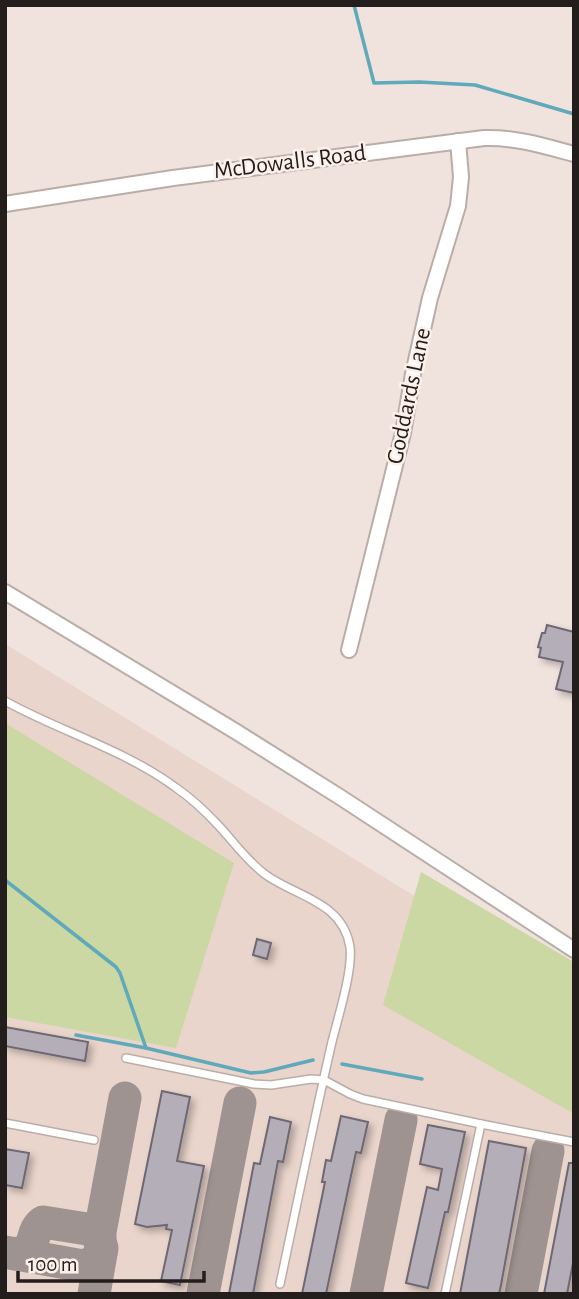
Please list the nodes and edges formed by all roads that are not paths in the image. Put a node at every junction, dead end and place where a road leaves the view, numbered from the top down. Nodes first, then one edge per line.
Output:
1 (458, 141) junction
2 (574, 155) edge
3 (5, 204) edge
4 (5, 592) edge
5 (349, 650) dead end
6 (5, 701) edge
7 (574, 950) edge
8 (127, 1058) dead end
9 (324, 1080) junction
10 (5, 1123) edge
11 (481, 1124) junction
12 (94, 1140) dead end
13 (574, 1142) edge
14 (280, 1284) dead end
15 (445, 1294) edge

1 - 2 street, McDowalls Road
1 - 3 street, McDowalls Road
1 - 5 street, Goddards Lane
4 - 7 street
6 - 9 lane
8 - 9 lane
9 - 11 lane
9 - 14 lane
10 - 12 lane
11 - 13 lane
11 - 15 lane

